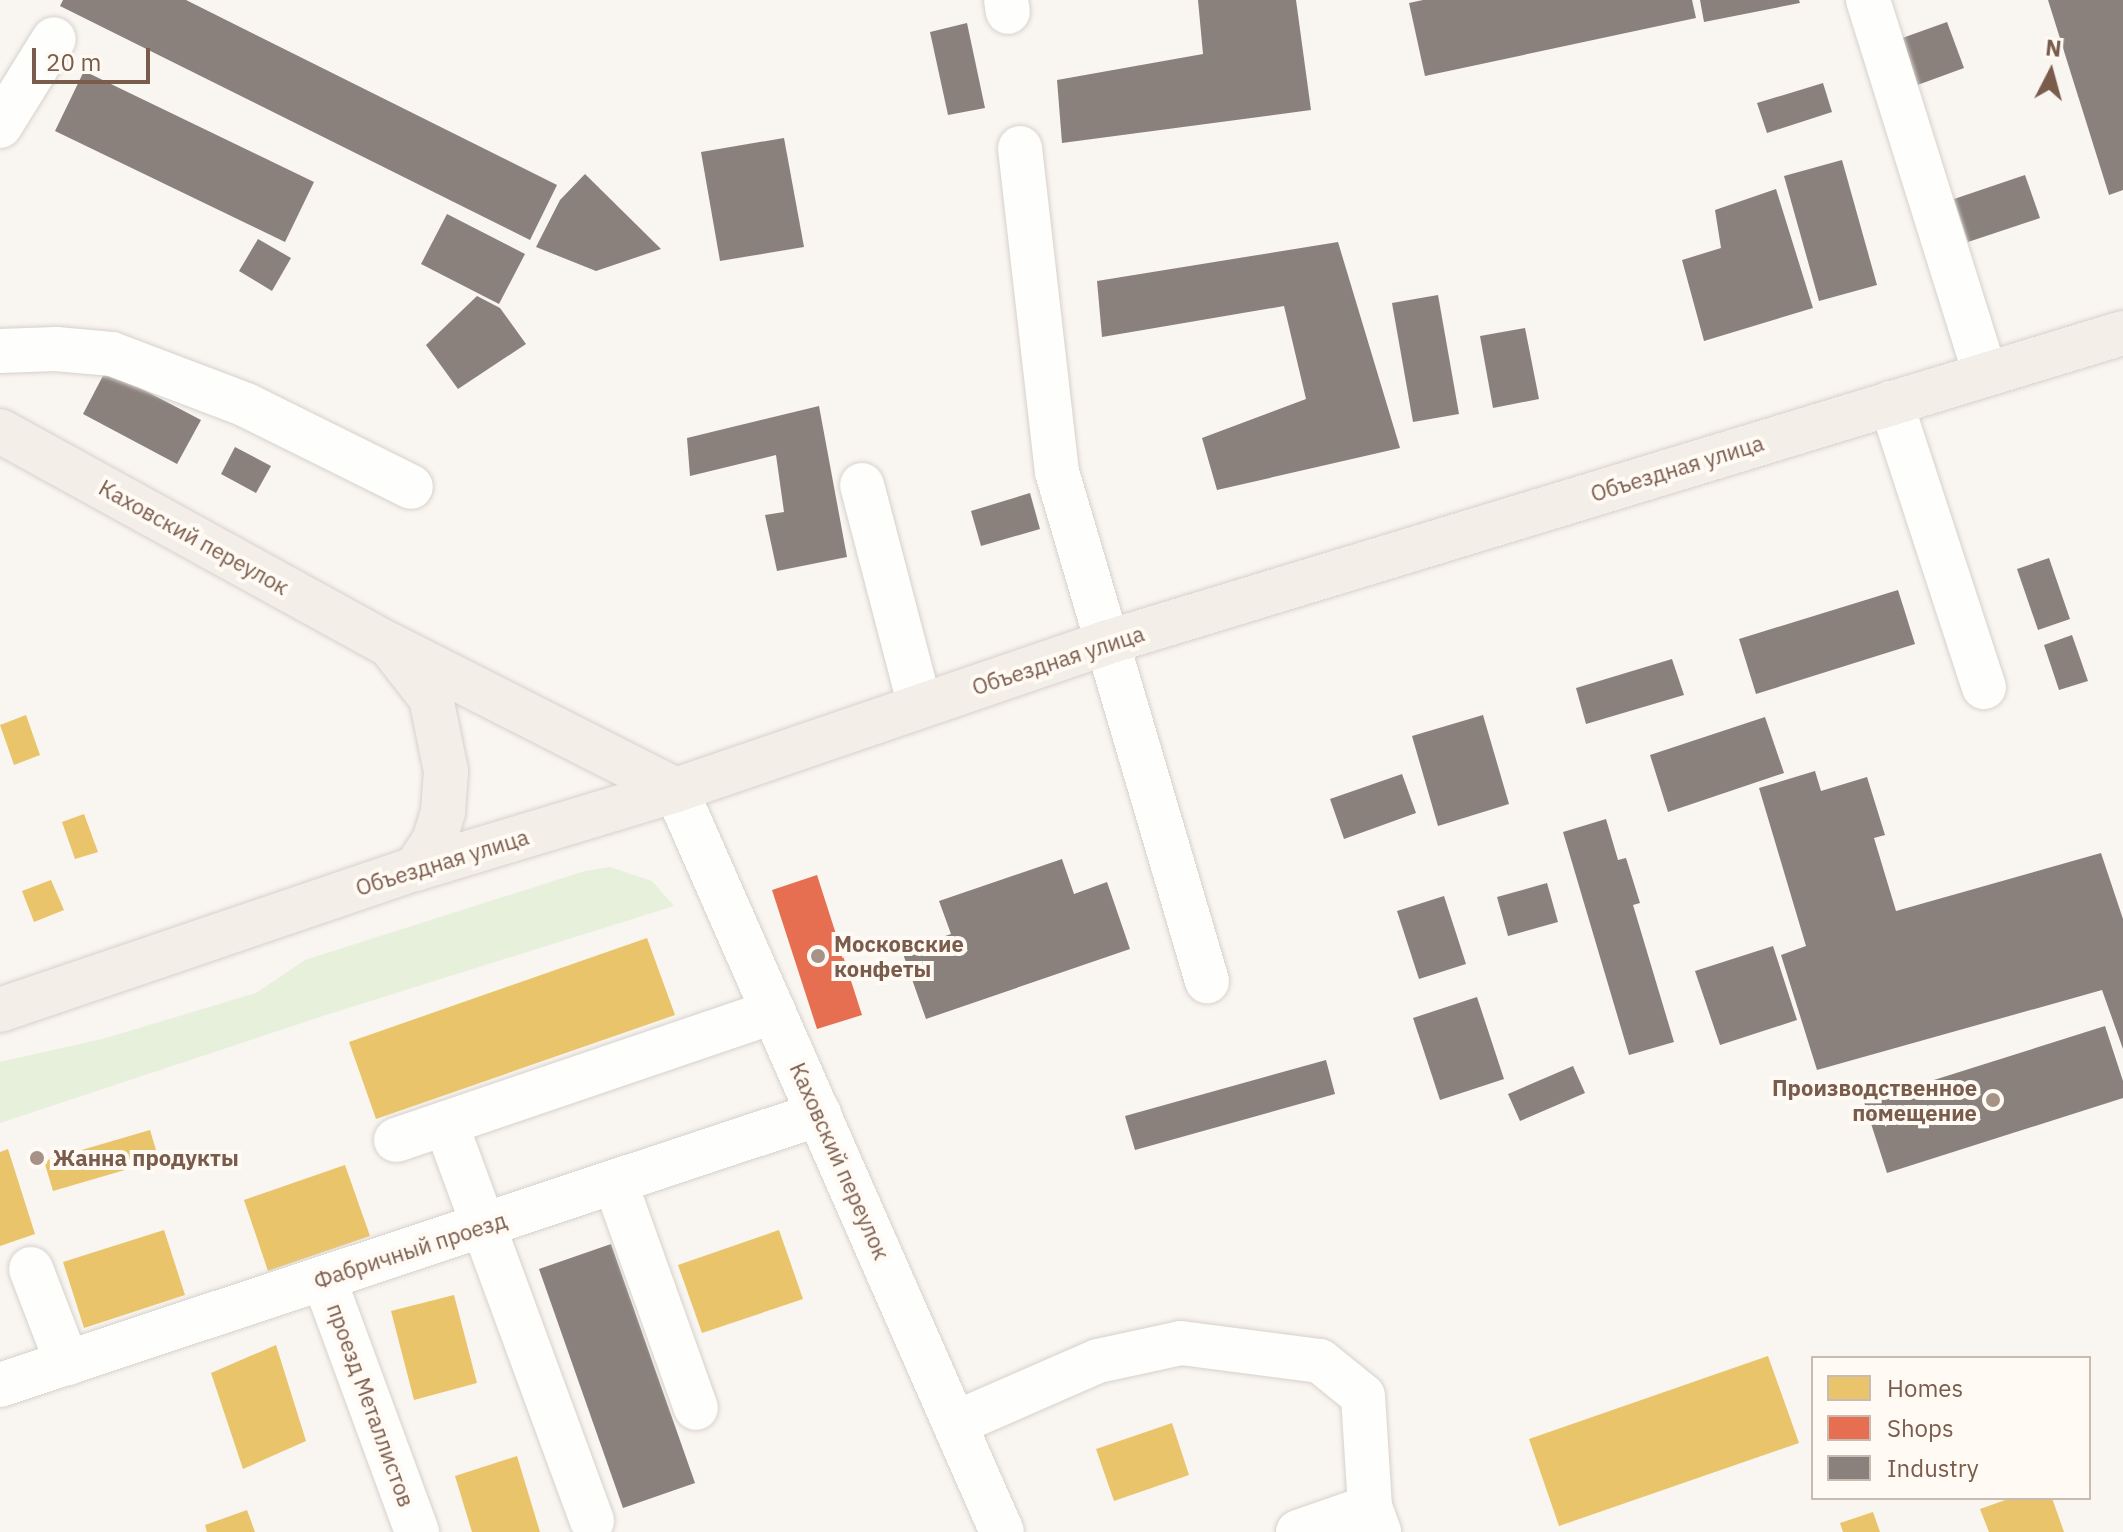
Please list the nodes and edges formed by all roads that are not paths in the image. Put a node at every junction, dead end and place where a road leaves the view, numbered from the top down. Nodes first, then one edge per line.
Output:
1 (1868, 0) edge
2 (54, 39) dead end
3 (0, 126) edge
4 (1020, 148) dead end
5 (2123, 333) edge
6 (0, 351) edge
7 (1985, 374) junction
8 (1891, 403) junction
9 (0, 431) edge
10 (862, 485) dead end
11 (411, 487) dead end
12 (1105, 643) junction
13 (388, 644) junction
14 (1984, 687) dead end
15 (920, 706) junction
16 (676, 790) junction
17 (415, 869) junction
18 (1207, 981) dead end
19 (0, 1010) edge
20 (774, 1011) junction
21 (819, 1114) junction
22 (446, 1124) junction
23 (396, 1140) dead end
24 (615, 1182) junction
25 (482, 1226) junction
26 (31, 1269) dead end
27 (324, 1279) junction
28 (67, 1363) junction
29 (0, 1385) edge
30 (696, 1408) dead end
31 (956, 1423) junction
32 (1375, 1519) edge
33 (592, 1521) dead end
34 (417, 1532) edge
35 (1002, 1532) edge
36 (1298, 1532) edge

1 - 7 street
2 - 3 street
4 - 12 street
5 - 7 main road, Объездная улица
6 - 11 street
7 - 8 main road, Объездная улица
8 - 12 main road, Объездная улица
8 - 14 street
9 - 13 main road, Каховский переулок
10 - 15 street
12 - 15 main road, Объездная улица
12 - 18 street
13 - 16 main road, Каховский переулок
13 - 17 main road
15 - 16 main road, Объездная улица
16 - 17 main road, Объездная улица
16 - 20 street, Каховский переулок
17 - 19 main road, Объездная улица
20 - 21 street, Каховский переулок
20 - 22 street
21 - 24 street, Фабричный проезд
21 - 31 street, Каховский переулок
22 - 23 street
22 - 25 street
24 - 25 street, Фабричный проезд
24 - 30 street
25 - 27 street, Фабричный проезд
25 - 33 street
26 - 28 street
27 - 28 street, Фабричный проезд
27 - 34 street, проезд Металлистов
28 - 29 street, Фабричный проезд
31 - 32 street
31 - 35 street, Каховский переулок
32 - 36 street

